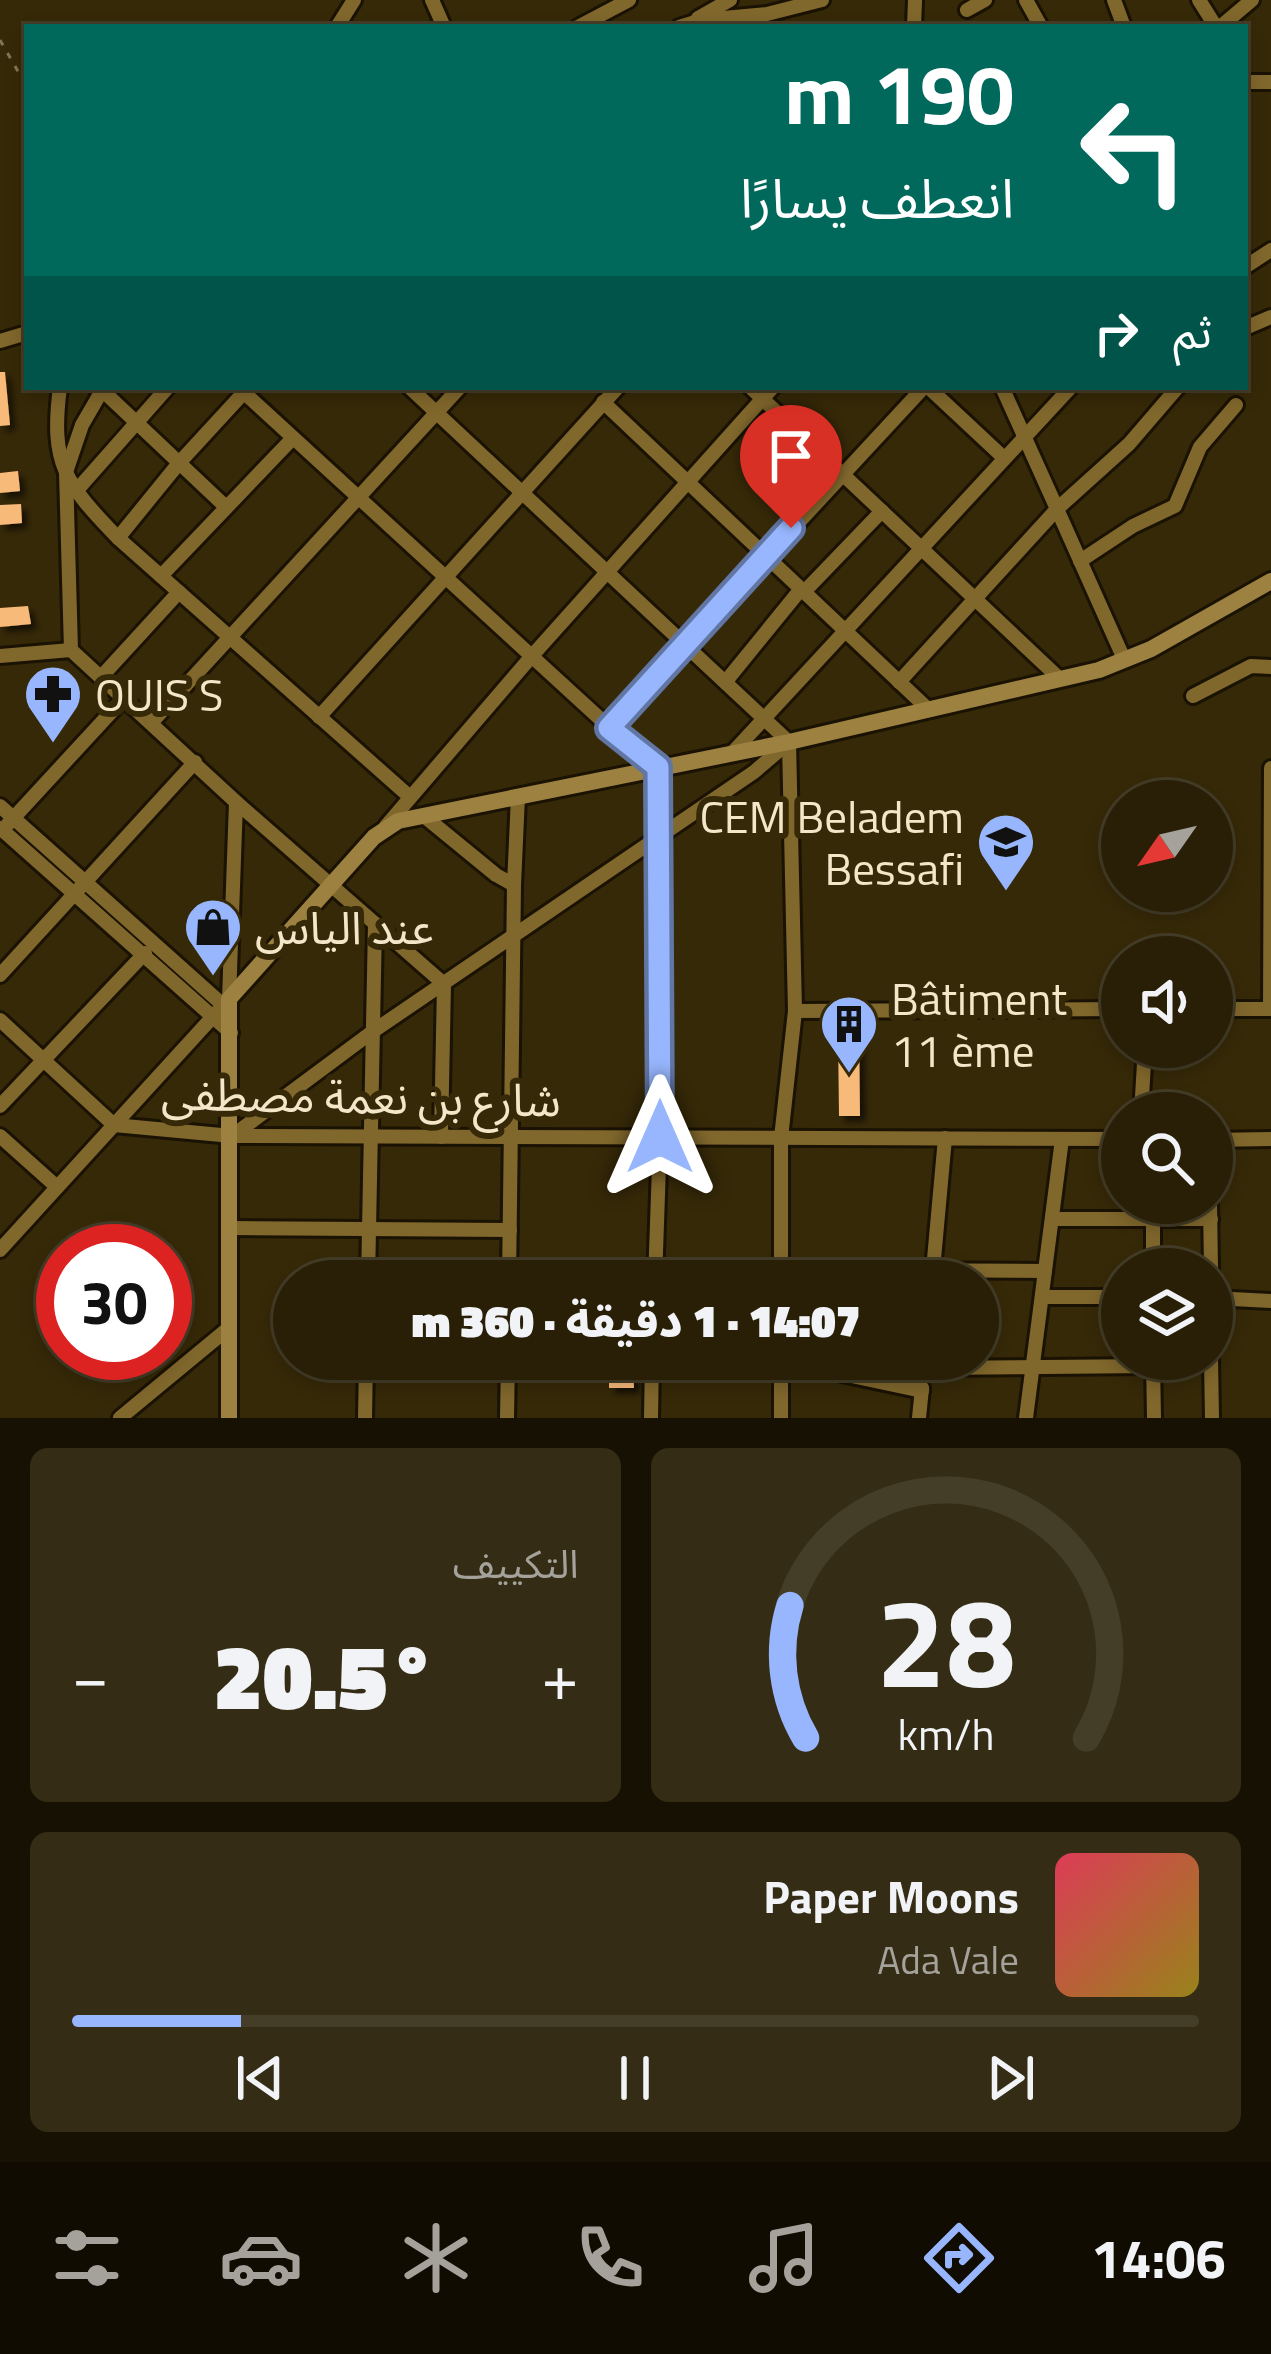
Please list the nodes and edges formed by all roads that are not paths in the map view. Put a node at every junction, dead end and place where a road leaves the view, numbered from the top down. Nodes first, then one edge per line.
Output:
1 (629, 0) edge
2 (730, 0) edge
3 (822, 0) edge
4 (985, 0) edge
5 (1252, 0) edge
6 (968, 10) dead end
7 (584, 24) edge
8 (687, 24) edge
9 (697, 24) edge
10 (1222, 24) edge
11 (60, 390) edge
12 (102, 390) edge
13 (104, 390) edge
14 (165, 390) edge
15 (243, 390) edge
16 (245, 390) edge
17 (412, 390) edge
18 (457, 390) edge
19 (614, 390) edge
20 (923, 390) edge
21 (929, 390) edge
22 (1002, 390) edge
23 (1068, 390) edge
24 (1175, 390) edge
25 (767, 393) edge
26 (603, 402) junction
27 (1236, 405) dead end
28 (436, 412) junction
29 (135, 422) junction
30 (1024, 437) junction
31 (292, 439) junction
32 (1004, 458) junction
33 (179, 464) junction
34 (66, 472) junction
35 (841, 473) junction
36 (687, 482) junction
37 (77, 490) junction
38 (523, 492) junction
39 (357, 496) junction
40 (226, 507) junction
41 (1057, 509) junction
42 (882, 511) junction
43 (118, 538) junction
44 (921, 548) junction
45 (766, 556) junction
46 (1080, 561) junction
47 (608, 570) junction
48 (160, 576) junction
49 (444, 577) junction
50 (1271, 581) edge
51 (803, 591) junction
52 (178, 592) junction
53 (975, 598) junction
54 (845, 630) junction
55 (229, 637) junction
56 (687, 643) junction
57 (71, 650) junction
58 (0, 656) edge
59 (532, 656) junction
60 (1124, 659) junction
61 (1271, 667) edge
62 (102, 676) junction
63 (727, 680) junction
64 (1060, 680) junction
65 (899, 682) junction
66 (126, 696) junction
67 (1193, 696) dead end
68 (928, 709) junction
69 (765, 716) junction
70 (319, 717) junction
71 (152, 722) junction
72 (609, 728) junction
73 (789, 742) junction
74 (734, 751) junction
75 (195, 763) junction
76 (658, 767) junction
77 (1271, 768) edge
78 (518, 796) junction
79 (410, 797) junction
80 (236, 802) junction
81 (0, 806) edge
82 (424, 816) junction
83 (386, 826) junction
84 (4, 827) edge
85 (658, 838) junction
86 (85, 882) junction
87 (514, 885) junction
88 (330, 886) junction
89 (1270, 890) edge
90 (74, 895) junction
91 (375, 925) junction
92 (514, 937) junction
93 (148, 950) junction
94 (0, 975) edge
95 (444, 984) junction
96 (226, 1002) junction
97 (1101, 1009) edge
98 (1233, 1009) edge
99 (1270, 1009) edge
100 (794, 1011) junction
101 (212, 1018) junction
102 (0, 1020) edge
103 (372, 1032) junction
104 (230, 1033) junction
105 (43, 1059) junction
106 (0, 1106) edge
107 (114, 1125) junction
108 (0, 1136) edge
109 (232, 1136) junction
110 (369, 1137) junction
111 (441, 1137) junction
112 (512, 1137) junction
113 (660, 1137) junction
114 (781, 1138) junction
115 (946, 1138) junction
116 (1062, 1139) junction
117 (1101, 1139) edge
118 (1233, 1139) edge
119 (1271, 1139) edge
120 (58, 1187) junction
121 (1101, 1216) edge
122 (1052, 1219) junction
123 (231, 1228) junction
124 (370, 1229) junction
125 (510, 1230) junction
126 (0, 1250) edge
127 (369, 1260) edge
128 (509, 1260) edge
129 (656, 1260) edge
130 (781, 1260) edge
131 (935, 1260) edge
132 (1045, 1271) junction
133 (999, 1273) edge
134 (1042, 1297) junction
135 (1101, 1297) edge
136 (1233, 1299) edge
137 (1271, 1301) edge
138 (230, 1327) junction
139 (1101, 1364) edge
140 (999, 1366) edge
141 (1032, 1367) junction
142 (366, 1380) edge
143 (508, 1380) edge
144 (652, 1380) edge
145 (781, 1380) edge
146 (872, 1380) edge
147 (923, 1380) edge
148 (1153, 1380) edge
149 (1211, 1380) edge
150 (922, 1391) junction
151 (120, 1418) edge
152 (230, 1418) edge
153 (365, 1418) edge
154 (507, 1418) edge
155 (651, 1418) edge
156 (781, 1418) edge
157 (920, 1418) edge
158 (1026, 1418) edge
159 (1154, 1418) edge
160 (1212, 1418) edge

1 - 7 street
2 - 8 street
3 - 9 street
4 - 6 street
5 - 10 street
11 - 34 street
12 - 34 street
13 - 29 street
14 - 29 street
15 - 33 street
16 - 31 street
17 - 28 street
18 - 28 street
19 - 26 street
20 - 35 street
21 - 32 street
22 - 30 street
23 - 30 street
24 - 41 street
25 - 35 street
25 - 36 street
26 - 36 street
26 - 38 street
27 - 46 street
28 - 38 street
28 - 39 street
29 - 33 street
29 - 37 street
30 - 32 street
30 - 41 street
31 - 39 street
31 - 40 street
32 - 44 street
33 - 40 street
33 - 43 street
34 - 37 street
34 - 57 street
35 - 42 street
35 - 45 street
36 - 45 street
36 - 47 street
37 - 43 street
38 - 47 street
38 - 49 street
39 - 49 street
39 - 55 street
40 - 48 street
41 - 46 street
41 - 53 street
42 - 44 street
42 - 51 street
43 - 48 street
44 - 53 street
44 - 54 street
45 - 51 street
45 - 56 street
46 - 60 street
47 - 56 street
47 - 59 street
48 - 52 street
49 - 59 street
49 - 70 street
50 - 60 main road
51 - 54 street
51 - 63 street
52 - 55 street
52 - 62 street
53 - 64 street
53 - 65 street
54 - 65 street
54 - 69 street
55 - 70 street
55 - 71 street
56 - 63 street
56 - 72 street
57 - 58 street
57 - 62 street
59 - 72 street
59 - 79 street
60 - 64 main road
61 - 67 street
62 - 66 street
63 - 69 street
64 - 68 main road
65 - 68 street
66 - 71 street
66 - 84 street
68 - 73 main road
69 - 73 street
69 - 74 street
70 - 79 street
71 - 75 street
72 - 76 street
73 - 74 main road
73 - 85 street
73 - 100 street
74 - 76 main road
75 - 80 street
75 - 86 street
76 - 78 main road
76 - 85 street
77 - 89 street
78 - 82 main road
78 - 87 street
79 - 83 street
80 - 88 street
80 - 96 street
81 - 84 street
82 - 83 main road
82 - 87 street
83 - 88 main road
84 - 86 street
84 - 90 street
85 - 92 street
85 - 113 street
86 - 90 street
86 - 93 street
87 - 92 street
88 - 91 street
88 - 96 main road
89 - 99 street
90 - 93 street
90 - 94 street
91 - 95 street
91 - 103 street
92 - 95 street
92 - 112 street
93 - 96 street
93 - 101 street
93 - 105 street
95 - 103 street
95 - 111 street
96 - 101 street
96 - 104 main road
97 - 100 street
98 - 99 street
100 - 114 street
101 - 104 street
101 - 107 street
102 - 105 street, شارع بن نعمة مصطفى
103 - 109 street
103 - 110 street
104 - 109 main road
105 - 106 street
105 - 107 street, شارع بن نعمة مصطفى
107 - 109 street, شارع بن نعمة مصطفى
107 - 120 street
108 - 120 street
109 - 110 street, شارع بن نعمة مصطفى
109 - 123 main road
110 - 111 street, شارع بن نعمة مصطفى
110 - 124 street
111 - 112 street, شارع بن نعمة مصطفى
112 - 113 street, شارع بن نعمة مصطفى
112 - 125 street
113 - 114 street, شارع بن نعمة مصطفى
113 - 129 street
114 - 115 street, شارع بن نعمة مصطفى
114 - 130 street
115 - 116 street, شارع بن نعمة مصطفى
115 - 131 street
116 - 117 street, شارع بن نعمة مصطفى
116 - 122 street
118 - 119 street
120 - 126 street
121 - 122 street
122 - 132 street
123 - 124 street
123 - 138 main road
124 - 125 street
124 - 127 street
125 - 128 street
132 - 133 street
132 - 134 street
134 - 135 street
134 - 141 street
136 - 137 street
138 - 151 street
138 - 152 main road
139 - 141 street
140 - 141 street
141 - 158 street
142 - 153 street
143 - 154 street
144 - 155 street
145 - 156 street
146 - 150 street
147 - 150 street
148 - 159 street
149 - 160 street
150 - 157 street

